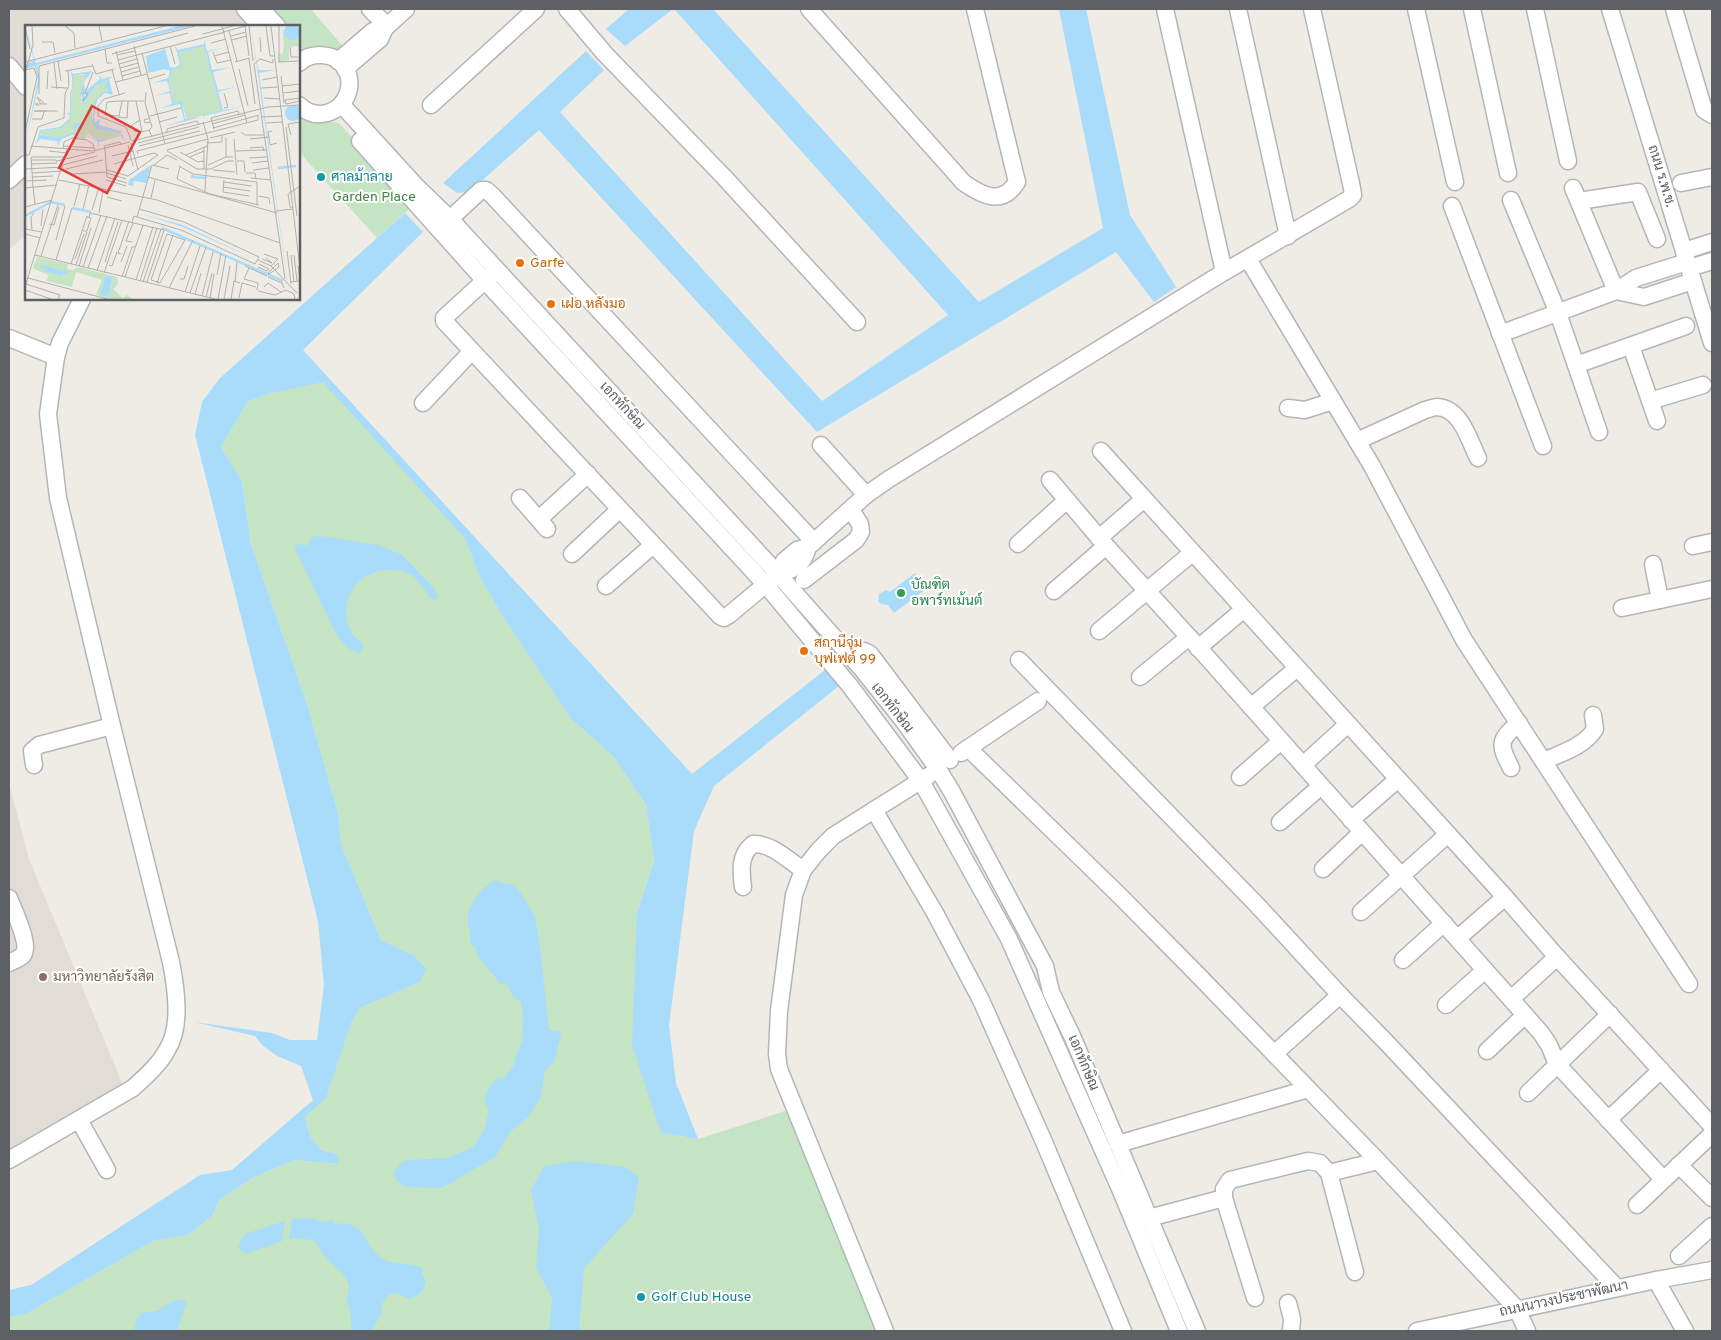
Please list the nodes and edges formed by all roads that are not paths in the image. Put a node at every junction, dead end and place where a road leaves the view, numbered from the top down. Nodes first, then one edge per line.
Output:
1 (244, 9) edge
2 (261, 9) edge
3 (370, 9) edge
4 (406, 9) edge
5 (536, 9) edge
6 (567, 9) edge
7 (809, 9) edge
8 (976, 9) edge
9 (1165, 9) edge
10 (1238, 9) edge
11 (1312, 9) edge
12 (1416, 9) edge
13 (1472, 9) edge
14 (1535, 9) edge
15 (1610, 9) edge
16 (1674, 9) edge
17 (259, 25) edge
18 (276, 25) edge
19 (386, 27) junction
20 (302, 55) edge
21 (342, 65) junction
22 (9, 66) edge
23 (25, 86) edge
24 (432, 105) dead end
25 (300, 106) edge
26 (338, 108) junction
27 (1712, 115) edge
28 (1568, 161) dead end
29 (25, 165) edge
30 (1508, 173) dead end
31 (1712, 177) edge
32 (9, 180) edge
33 (1455, 182) dead end
34 (1681, 183) dead end
35 (1510, 200) dead end
36 (427, 206) junction
37 (1452, 206) dead end
38 (450, 219) junction
39 (1288, 236) junction
40 (1657, 239) dead end
41 (1712, 242) edge
42 (1248, 258) junction
43 (1712, 261) edge
44 (1689, 266) junction
45 (1224, 272) junction
46 (491, 275) junction
47 (1616, 290) junction
48 (82, 300) edge
49 (1558, 312) junction
50 (857, 322) dead end
51 (1686, 326) dead end
52 (1500, 334) junction
53 (9, 338) edge
54 (1712, 343) edge
55 (1631, 346) junction
56 (472, 351) junction
57 (56, 357) junction
58 (1576, 365) junction
59 (1703, 385) dead end
60 (1333, 400) junction
61 (1650, 401) junction
62 (423, 403) dead end
63 (1288, 408) dead end
64 (1657, 421) dead end
65 (1600, 432) dead end
66 (1358, 441) junction
67 (821, 445) dead end
68 (1543, 446) dead end
69 (1101, 451) dead end
70 (1478, 458) dead end
71 (588, 474) junction
72 (1050, 480) dead end
73 (866, 495) junction
74 (520, 498) dead end
75 (1144, 499) junction
76 (1067, 500) junction
77 (620, 510) junction
78 (851, 510) junction
79 (1102, 542) junction
80 (1712, 542) edge
81 (1018, 544) dead end
82 (653, 545) junction
83 (811, 545) junction
84 (1693, 546) dead end
85 (1192, 553) junction
86 (572, 554) dead end
87 (1653, 564) dead end
88 (778, 574) junction
89 (804, 580) dead end
90 (766, 585) junction
91 (606, 586) dead end
92 (1712, 589) edge
93 (1147, 590) junction
94 (1054, 591) dead end
95 (1660, 600) junction
96 (1622, 608) dead end
97 (1244, 610) junction
98 (1099, 631) dead end
99 (1193, 642) junction
100 (1020, 660) dead end
101 (1297, 668) junction
102 (1140, 678) dead end
103 (1038, 701) dead end
104 (1251, 706) junction
105 (1593, 715) dead end
106 (1519, 723) junction
107 (1348, 724) junction
108 (112, 726) junction
109 (1281, 741) junction
110 (968, 748) junction
111 (1544, 762) junction
112 (34, 765) dead end
113 (942, 765) junction
114 (1303, 766) junction
115 (1512, 768) dead end
116 (1240, 777) dead end
117 (1398, 779) junction
118 (921, 781) junction
119 (1321, 786) junction
120 (874, 810) junction
121 (1351, 820) junction
122 (1280, 822) dead end
123 (1362, 832) junction
124 (1448, 834) junction
125 (1323, 869) dead end
126 (803, 870) junction
127 (1401, 876) junction
128 (743, 887) dead end
129 (1505, 897) junction
130 (9, 898) edge
131 (1361, 912) dead end
132 (1444, 924) junction
133 (1458, 938) junction
134 (1557, 957) junction
135 (1403, 960) dead end
136 (9, 963) edge
137 (1485, 970) junction
138 (1689, 984) dead end
139 (1340, 995) junction
140 (1511, 999) junction
141 (1446, 1005) dead end
142 (1524, 1014) junction
143 (1610, 1014) junction
144 (1487, 1051) dead end
145 (1274, 1054) junction
146 (1557, 1064) junction
147 (1661, 1070) junction
148 (1308, 1089) junction
149 (1528, 1093) dead end
150 (79, 1120) junction
151 (1608, 1120) junction
152 (1712, 1126) edge
153 (1712, 1134) edge
154 (1118, 1144) junction
155 (9, 1160) edge
156 (1378, 1161) junction
157 (1682, 1161) junction
158 (107, 1170) dead end
159 (1330, 1173) junction
160 (1663, 1179) junction
161 (1712, 1184) edge
162 (1224, 1198) junction
163 (1712, 1198) edge
164 (1637, 1205) dead end
165 (1149, 1218) junction
166 (1712, 1226) edge
167 (1679, 1256) dead end
168 (1712, 1270) edge
169 (1355, 1272) dead end
170 (1656, 1280) junction
171 (1617, 1288) junction
172 (1255, 1298) dead end
173 (1288, 1303) dead end
174 (1517, 1309) junction
175 (885, 1331) edge
176 (1123, 1331) edge
177 (1179, 1331) edge
178 (1196, 1331) edge
179 (1291, 1331) edge
180 (1417, 1331) edge
181 (1528, 1331) edge
182 (1685, 1331) edge

1 - 17 street
2 - 18 street
3 - 19 street
4 - 19 street
5 - 24 street
6 - 50 street
7 - 8 street
9 - 45 street
10 - 39 street
11 - 39 street
12 - 33 street
13 - 30 street
14 - 28 street
15 - 44 street, ถนน ร.พ.ช.
16 - 27 street
19 - 21 street
20 - 21 street
21 - 26 street
22 - 23 street
25 - 26 street
26 - 36 street, เอกทักษิณ
29 - 32 street
31 - 34 street
35 - 49 street
36 - 38 street, เอกทักษิณ
36 - 46 street
37 - 52 street
38 - 46 street, เอกทักษิณ
38 - 83 street
39 - 42 street
40 - 47 street
41 - 44 street
42 - 45 street
42 - 60 street
43 - 44 street
44 - 47 street
44 - 54 street, ถนน ร.พ.ช.
45 - 73 street
46 - 56 street
46 - 88 street, เอกทักษิณ
46 - 90 street
47 - 49 street
48 - 57 street
49 - 52 street
49 - 58 street
51 - 55 street
52 - 68 street
53 - 57 street
55 - 58 street
55 - 61 street
56 - 62 street
56 - 71 street
57 - 108 street
58 - 65 street
59 - 61 street
60 - 63 street
60 - 66 street
61 - 64 street
66 - 70 street
66 - 106 street
67 - 73 street
69 - 75 street
71 - 74 street
71 - 77 street
72 - 76 street
73 - 78 street
75 - 79 street
75 - 85 street
76 - 79 street
76 - 81 street
77 - 82 street
77 - 86 street
78 - 83 street
78 - 89 street
79 - 93 street
79 - 94 street
80 - 84 street
82 - 90 street
82 - 91 street
83 - 88 street
85 - 93 street
85 - 97 street
87 - 95 street
88 - 90 street
88 - 113 street, เอกทักษิณ
90 - 118 street
92 - 95 street
93 - 98 street
93 - 99 street
95 - 96 street
97 - 99 street
97 - 101 street
99 - 102 street
99 - 104 street
100 - 139 street
101 - 104 street
101 - 107 street
103 - 110 street
104 - 109 street
105 - 111 street
106 - 111 street
106 - 115 street
107 - 114 street
107 - 117 street
108 - 112 street
108 - 150 street
109 - 114 street
109 - 116 street
110 - 113 street
110 - 145 street
111 - 138 street
113 - 118 street
113 - 154 street, เอกทักษิณ
114 - 119 street
117 - 121 street
117 - 124 street
118 - 120 street
118 - 177 street
119 - 121 street
119 - 122 street
120 - 126 street
120 - 176 street
121 - 123 street
123 - 125 street
123 - 127 street
124 - 127 street
124 - 129 street
126 - 128 street
126 - 175 street
127 - 131 street
127 - 132 street
129 - 133 street
129 - 134 street
130 - 136 street
132 - 133 street
132 - 135 street
133 - 137 street
134 - 140 street
134 - 143 street
137 - 140 street
137 - 141 street
139 - 145 street
139 - 171 street
140 - 142 street
142 - 144 street
142 - 146 street
143 - 146 street
143 - 147 street
145 - 148 street
146 - 149 street
146 - 151 street
147 - 151 street
147 - 152 street
148 - 154 street
148 - 156 street
150 - 155 street
150 - 158 street
151 - 160 street
153 - 157 street
154 - 165 street, เอกทักษิณ
156 - 159 street
156 - 174 street
157 - 160 street
157 - 161 street
157 - 163 street
159 - 162 street
159 - 169 street
160 - 164 street
162 - 165 street
162 - 172 street
165 - 178 street, เอกทักษิณ
166 - 167 street
168 - 170 street, ถนนนาวงประชาพัฒนา
170 - 171 street, ถนนนาวงประชาพัฒนา
170 - 182 street
171 - 174 street, ถนนนาวงประชาพัฒนา
173 - 179 street
174 - 180 street, ถนนนาวงประชาพัฒนา
174 - 181 street

